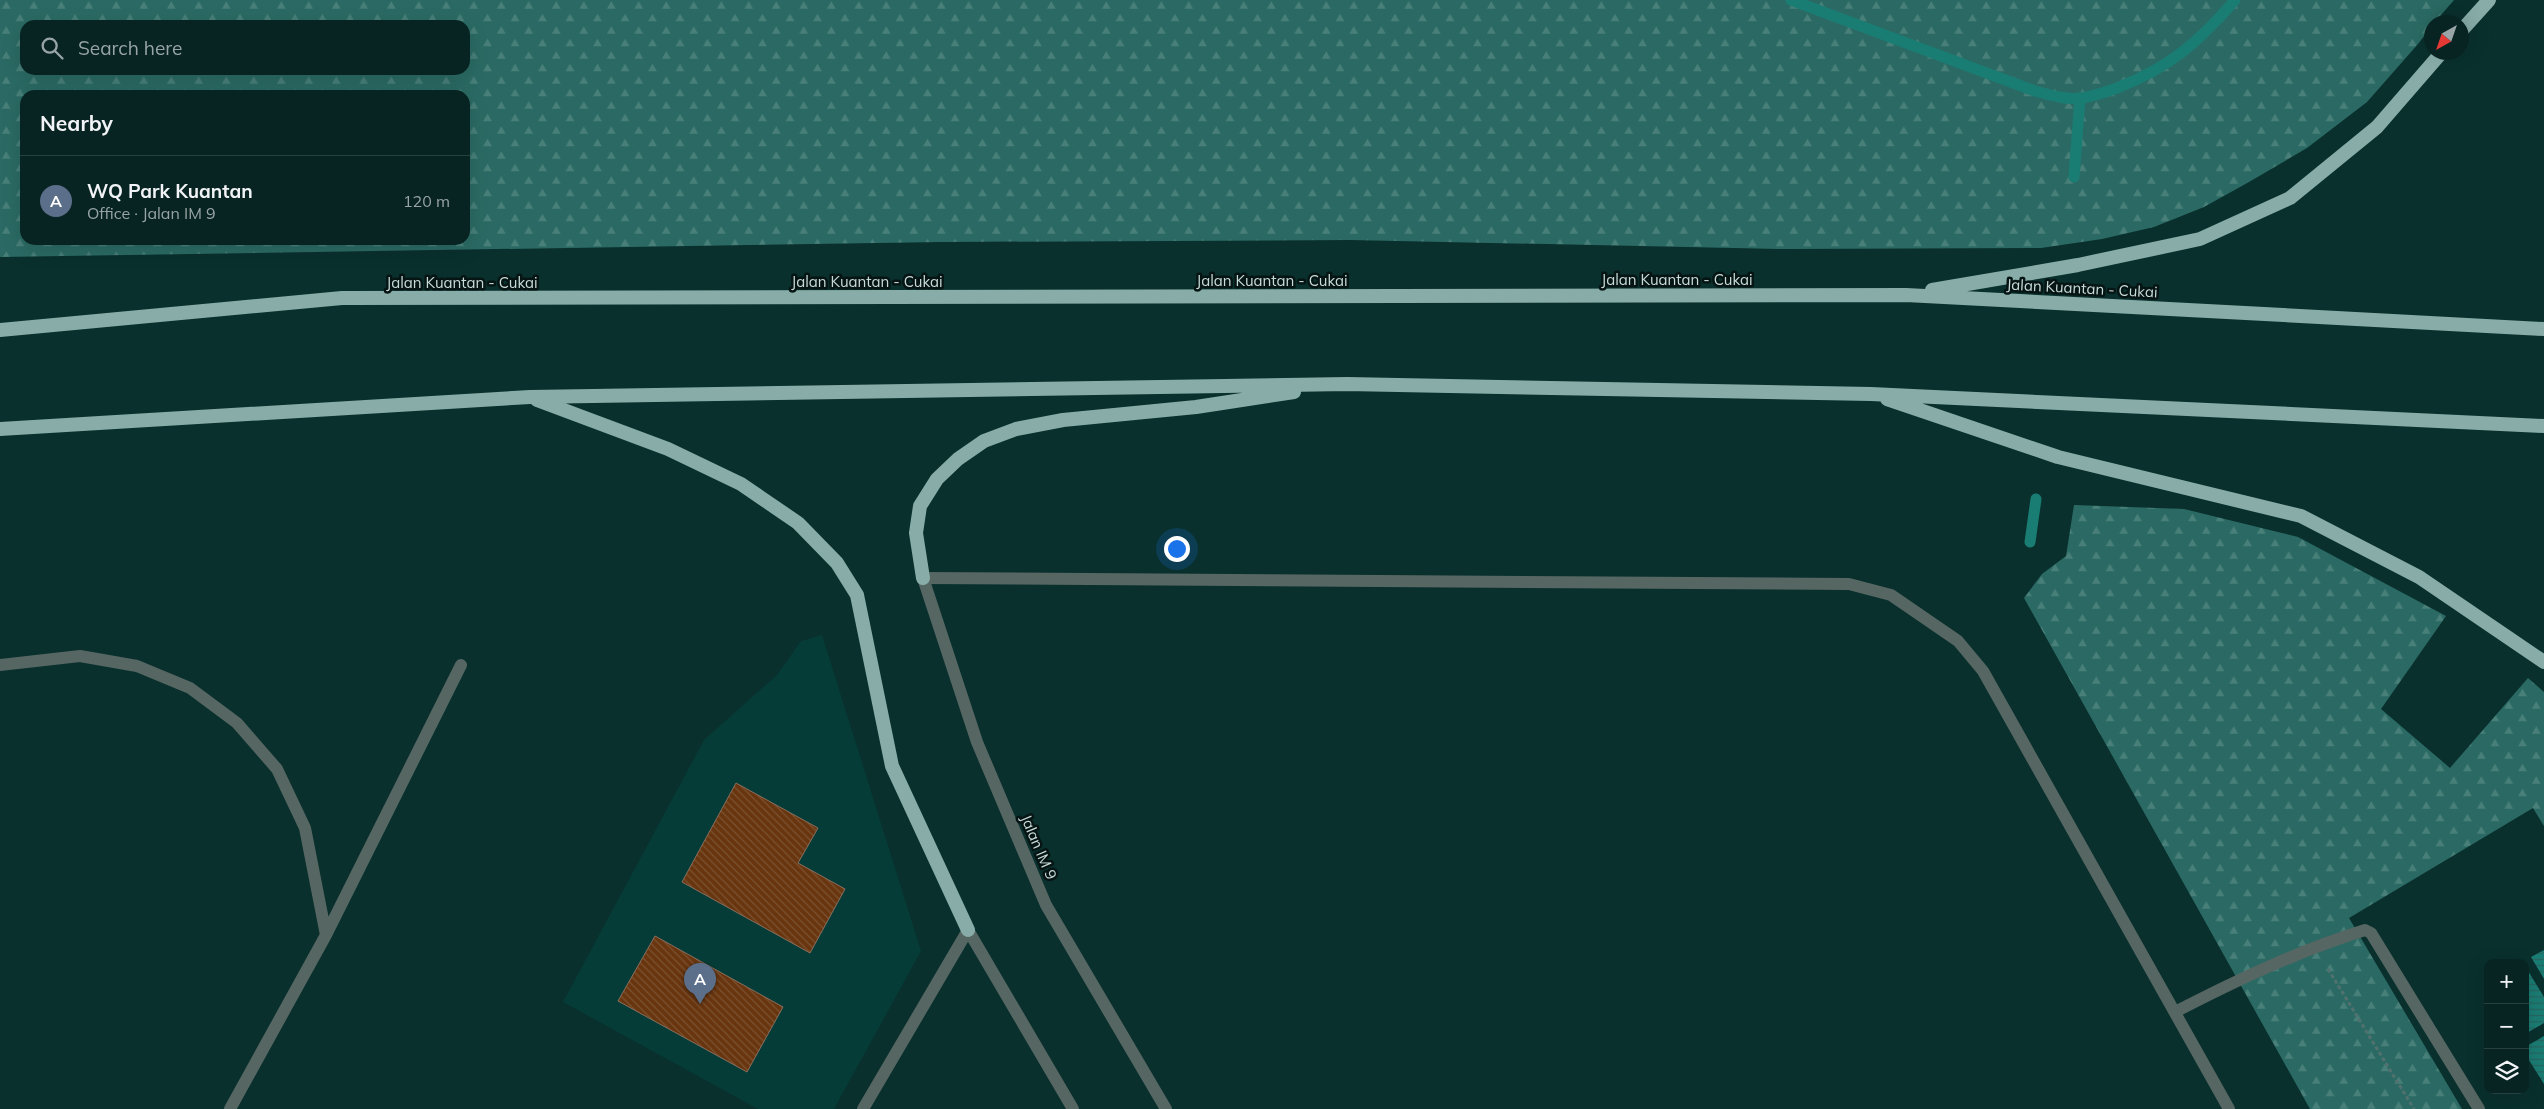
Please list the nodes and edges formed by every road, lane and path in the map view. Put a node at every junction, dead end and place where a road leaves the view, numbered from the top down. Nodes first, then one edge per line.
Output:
1 (2489, 0) edge
2 (2469, 22) edge
3 (2435, 60) edge
4 (1906, 295) junction
5 (2544, 329) edge
6 (0, 330) edge
7 (1347, 384) junction
8 (1871, 394) junction
9 (530, 397) junction
10 (2544, 426) edge
11 (0, 429) edge
12 (923, 578) junction
13 (2544, 662) edge
14 (0, 665) edge
15 (461, 665) dead end
16 (968, 930) junction
17 (326, 935) junction
18 (2314, 946) junction
19 (2175, 1012) junction
20 (230, 1109) edge
21 (863, 1109) edge
22 (1073, 1109) edge
23 (1166, 1109) edge
24 (2229, 1109) edge
25 (2414, 1109) edge
26 (2478, 1109) edge

1 - 2 highway
3 - 4 highway
4 - 5 highway, Jalan Kuantan - Cukai
4 - 6 highway, Jalan Kuantan - Cukai
7 - 8 highway
7 - 9 highway
7 - 12 highway
8 - 10 highway
8 - 13 highway
9 - 11 highway
9 - 16 highway
12 - 19 street
12 - 23 street, Jalan IM 9
14 - 17 street
15 - 17 street
16 - 21 street
16 - 22 street
17 - 20 street
18 - 19 street
18 - 25 path
18 - 26 street
19 - 24 street

